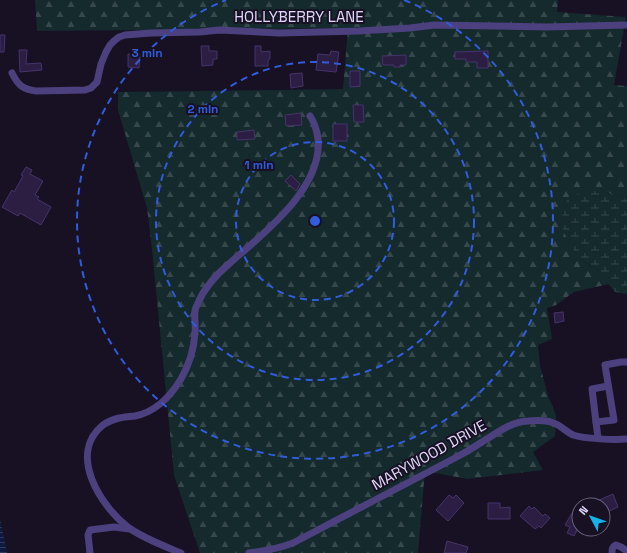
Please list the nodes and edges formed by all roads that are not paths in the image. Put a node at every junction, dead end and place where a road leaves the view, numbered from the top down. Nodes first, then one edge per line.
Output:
1 (627, 25) edge
2 (12, 73) dead end
3 (310, 116) dead end
4 (627, 362) edge
5 (608, 386) junction
6 (596, 422) junction
7 (598, 438) junction
8 (627, 439) edge
9 (130, 529) junction
10 (627, 551) edge
11 (90, 553) edge
12 (181, 553) edge
13 (249, 553) edge
14 (612, 553) edge

1 - 2 street, HOLLYBERRY LANE
3 - 9 street
4 - 5 street
5 - 6 street
5 - 6 street
6 - 7 street
7 - 8 street, MARYWOOD DRIVE
7 - 13 street, MARYWOOD DRIVE
9 - 11 street
9 - 12 street
10 - 14 street

